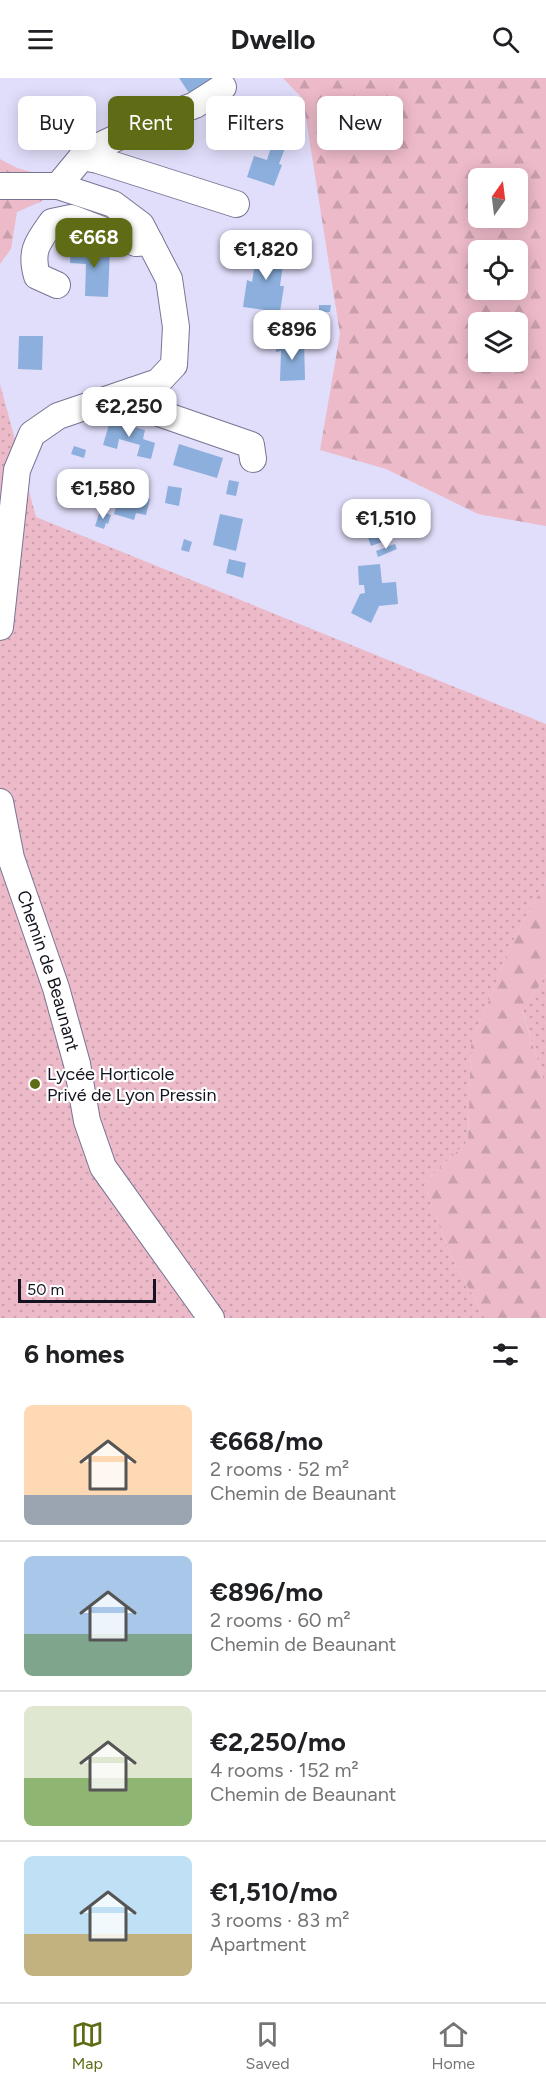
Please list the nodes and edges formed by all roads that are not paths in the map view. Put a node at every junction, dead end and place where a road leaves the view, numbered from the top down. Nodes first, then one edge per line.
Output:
1 (223, 87) dead end
2 (82, 157) junction
3 (0, 186) edge
4 (58, 186) junction
5 (236, 204) dead end
6 (150, 242) junction
7 (57, 285) dead end
8 (132, 391) junction
9 (253, 459) dead end
10 (0, 627) edge
11 (0, 802) edge
12 (211, 1318) edge

1 - 2 street
2 - 4 street
2 - 5 street
3 - 4 street
4 - 6 street
6 - 7 street
6 - 8 street
8 - 9 street
8 - 10 street
11 - 12 street, Chemin de Beaunant

